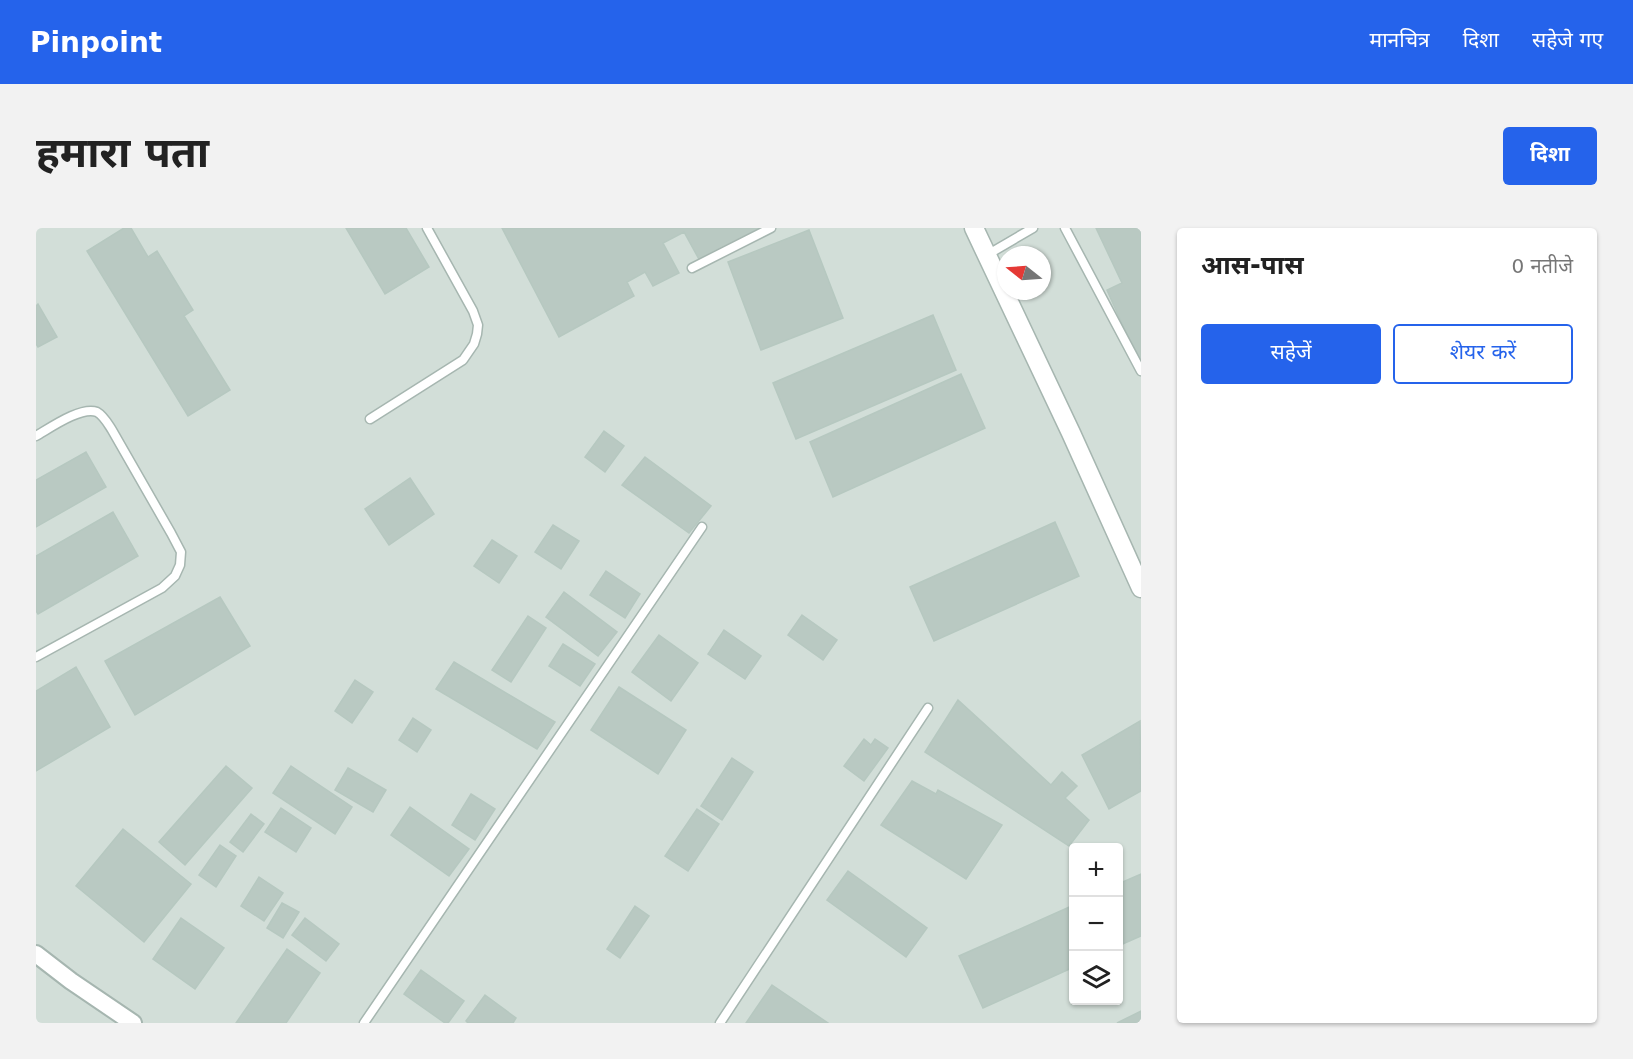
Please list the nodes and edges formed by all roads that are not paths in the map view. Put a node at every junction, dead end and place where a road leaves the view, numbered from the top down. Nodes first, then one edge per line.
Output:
1 (427, 228) edge
2 (771, 228) edge
3 (974, 228) edge
4 (1033, 228) edge
5 (1065, 228) edge
6 (987, 256) junction
7 (692, 268) dead end
8 (1141, 371) edge
9 (370, 419) dead end
10 (36, 436) edge
11 (702, 527) dead end
12 (1141, 588) edge
13 (36, 657) edge
14 (927, 708) dead end
15 (36, 954) edge
16 (133, 1023) edge
17 (364, 1023) edge
18 (720, 1023) edge

1 - 9 lane
2 - 7 lane
3 - 6 street
4 - 6 lane
5 - 8 lane
6 - 12 street
10 - 13 lane
11 - 17 lane
14 - 18 lane
15 - 16 street

